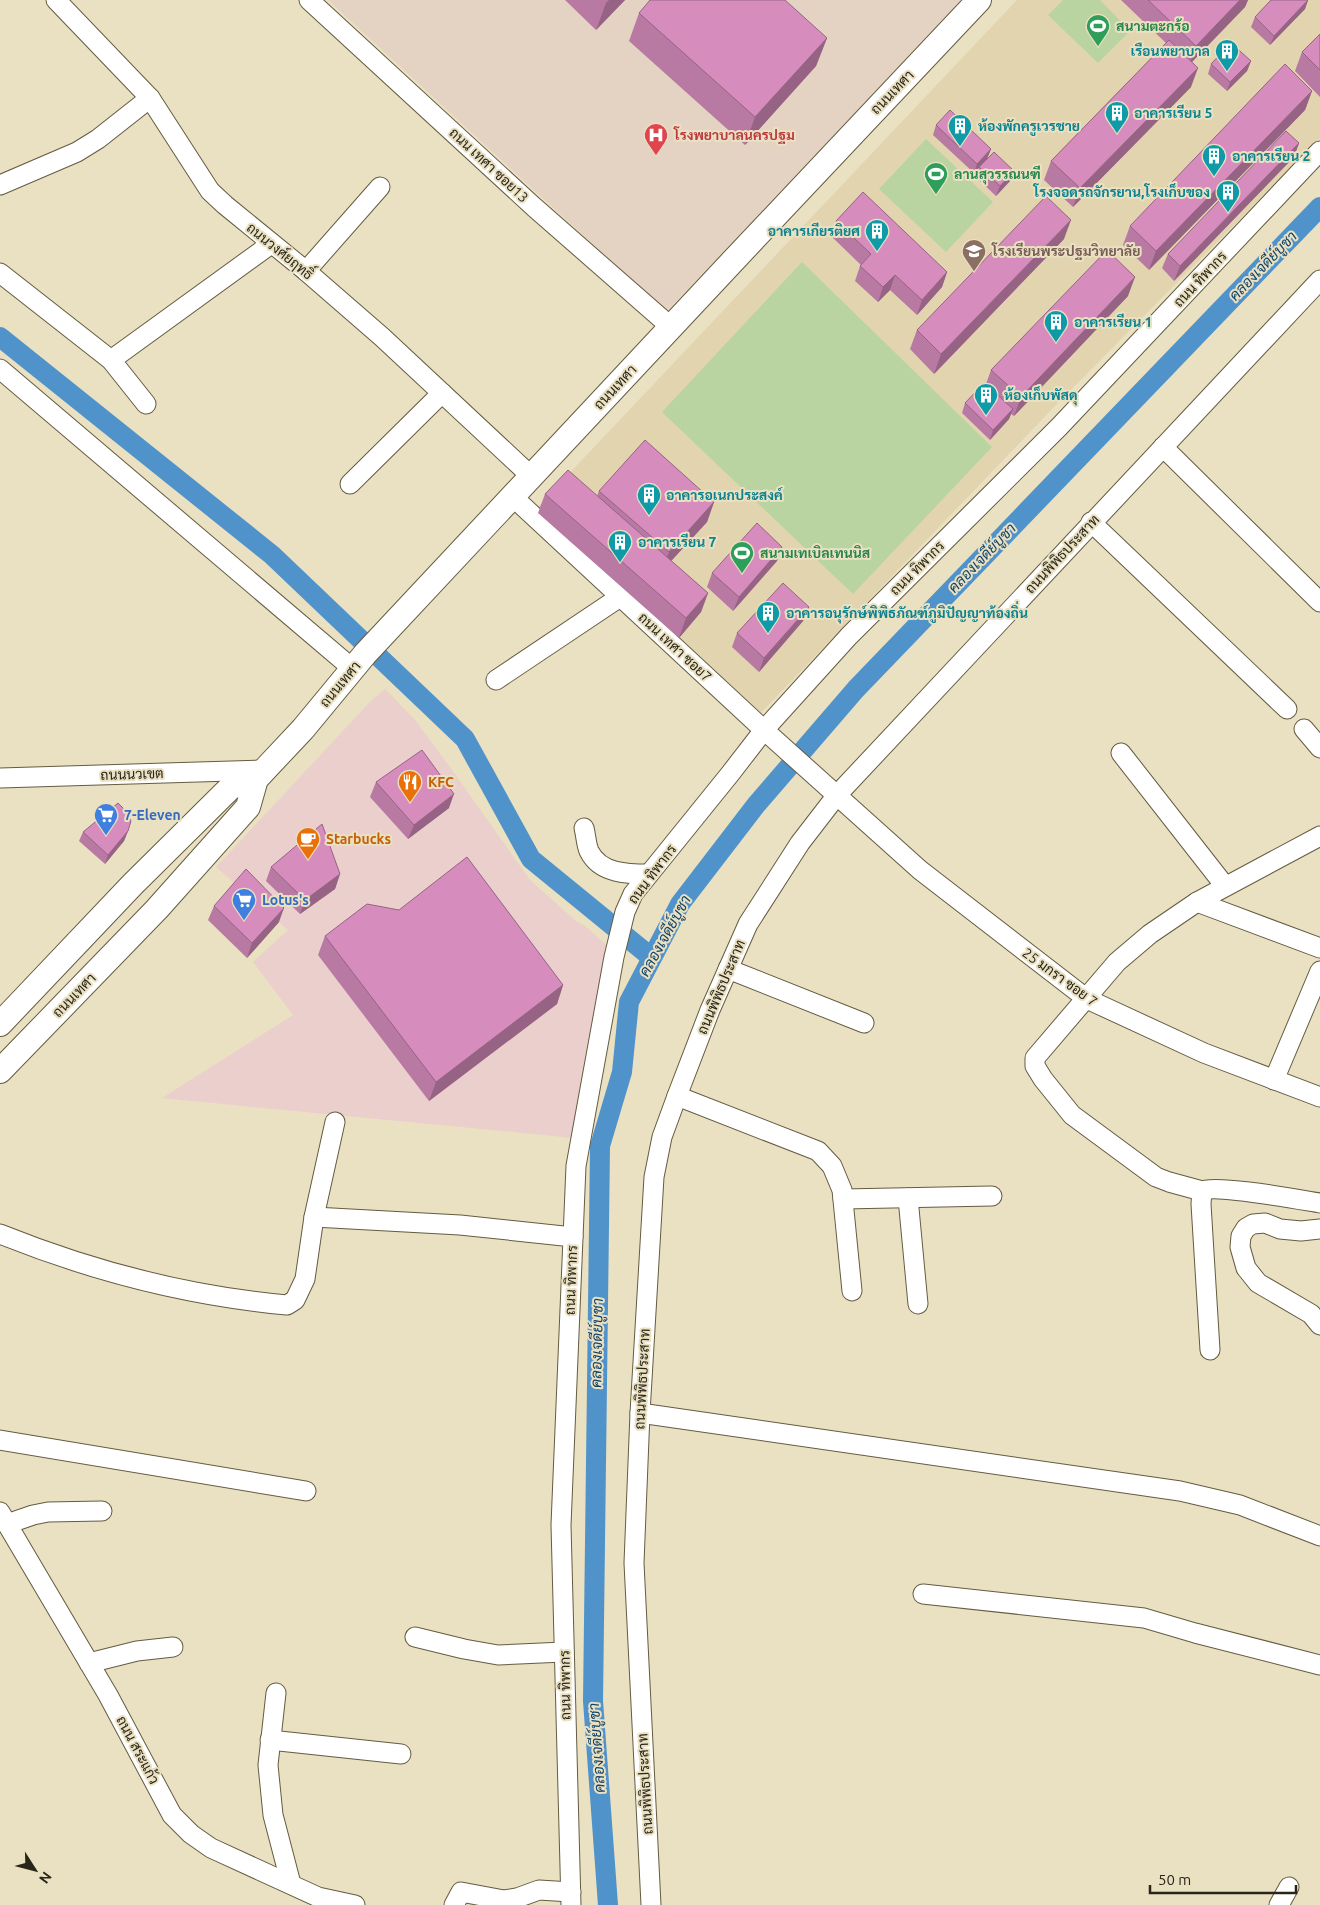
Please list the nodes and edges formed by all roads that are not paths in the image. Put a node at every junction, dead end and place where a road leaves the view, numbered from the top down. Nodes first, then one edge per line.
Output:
1 (56, 0) edge
2 (309, 0) edge
3 (979, 0) edge
4 (150, 98) junction
5 (1320, 151) edge
6 (0, 185) edge
7 (380, 188) dead end
8 (271, 244) junction
9 (306, 271) junction
10 (0, 273) edge
11 (1320, 280) edge
12 (671, 327) junction
13 (111, 360) junction
14 (2, 375) edge
15 (442, 393) junction
16 (146, 404) dead end
17 (1163, 447) junction
18 (532, 477) junction
19 (350, 484) dead end
20 (513, 497) junction
21 (1091, 522) junction
22 (620, 596) junction
23 (1320, 602) edge
24 (359, 661) junction
25 (496, 680) dead end
26 (1287, 709) dead end
27 (1304, 729) dead end
28 (764, 730) junction
29 (1320, 748) edge
30 (1121, 753) dead end
31 (260, 774) junction
32 (0, 778) edge
33 (830, 789) junction
34 (584, 828) dead end
35 (1320, 836) edge
36 (649, 874) junction
37 (1225, 886) junction
38 (1197, 902) junction
39 (1320, 948) edge
40 (728, 969) junction
41 (1320, 971) edge
42 (1087, 999) junction
43 (864, 1023) dead end
44 (0, 1024) edge
45 (0, 1071) edge
46 (1274, 1080) junction
47 (677, 1096) junction
48 (1320, 1097) edge
49 (335, 1122) dead end
50 (1202, 1191) junction
51 (992, 1196) dead end
52 (908, 1198) junction
53 (843, 1199) junction
54 (1320, 1203) edge
55 (314, 1217) junction
56 (1320, 1229) edge
57 (0, 1234) edge
58 (573, 1237) junction
59 (852, 1291) dead end
60 (918, 1304) dead end
61 (1320, 1325) edge
62 (1210, 1350) dead end
63 (640, 1413) junction
64 (0, 1440) edge
65 (306, 1492) dead end
66 (102, 1511) dead end
67 (4, 1518) edge
68 (1320, 1536) edge
69 (923, 1594) dead end
70 (415, 1637) dead end
71 (173, 1647) dead end
72 (564, 1652) junction
73 (89, 1663) junction
74 (1320, 1664) edge
75 (276, 1693) dead end
76 (270, 1740) junction
77 (402, 1754) dead end
78 (291, 1884) junction
79 (1289, 1886) dead end
80 (571, 1898) edge
81 (313, 1901) edge
82 (352, 1905) edge
83 (454, 1905) edge
84 (651, 1905) edge
85 (1279, 1905) edge

1 - 4 street, ถนนวงศ์ยฤทธิ์
2 - 12 street, ถนน เทศา ซอย13
3 - 12 main road, ถนนเทศา
4 - 6 street
4 - 8 street, ถนนวงศ์ยฤทธิ์
5 - 28 street, ถนน ทิพากร
7 - 9 street
8 - 9 street, ถนนวงศ์ยฤทธิ์
8 - 13 street
9 - 15 street, ถนนวงศ์ยฤทธิ์
10 - 13 street
11 - 17 street, ถนนพิพิธประสาท
12 - 18 main road, ถนนเทศา
13 - 16 street
14 - 24 street
15 - 18 street, ถนนวงศ์ยฤทธิ์
15 - 19 street
17 - 21 street, ถนนพิพิธประสาท
17 - 23 street
18 - 20 main road, ถนนเทศา
20 - 22 street, ถนน เทศา ซอย7
20 - 24 main road, ถนนเทศา
21 - 26 street
21 - 33 street, ถนนพิพิธประสาท
22 - 25 street
22 - 28 street, ถนน เทศา ซอย7
24 - 31 main road, ถนนเทศา
27 - 29 street
28 - 33 street, ถนน เทศา ซอย7
28 - 36 street, ถนน ทิพากร
30 - 37 street
31 - 32 street, ถนนนวเขต
31 - 44 main road, ถนนเทศา
31 - 45 main road, ถนนเทศา
33 - 40 street, ถนนพิพิธประสาท
33 - 42 street, 25 มกรา ซอย 7
34 - 36 street
35 - 37 street
36 - 58 street, ถนน ทิพากร
37 - 38 street
38 - 39 street
38 - 42 street
40 - 43 street
40 - 47 street, ถนนพิพิธประสาท
41 - 46 street
42 - 46 street, 25 มกรา ซอย 7
42 - 50 street
46 - 48 street, 25 มกรา ซอย 7
47 - 53 street
47 - 63 street, ถนนพิพิธประสาท
49 - 55 street
50 - 54 street
50 - 62 street
51 - 52 street
52 - 53 street
52 - 60 street
53 - 59 street
55 - 57 street
55 - 58 street
56 - 61 street
58 - 72 street, ถนน ทิพากร
63 - 68 street
63 - 84 street, ถนนพิพิธประสาท
64 - 65 street
66 - 67 street
67 - 73 street, ถนน สระแก้ว
69 - 74 street
70 - 72 street
71 - 73 street
72 - 80 street, ถนน ทิพากร
73 - 78 street, ถนน สระแก้ว
75 - 76 street
76 - 77 street
76 - 78 street
78 - 81 street, ถนน สระแก้ว
79 - 85 street
80 - 83 street
81 - 82 street, ถนน สระแก้ว

